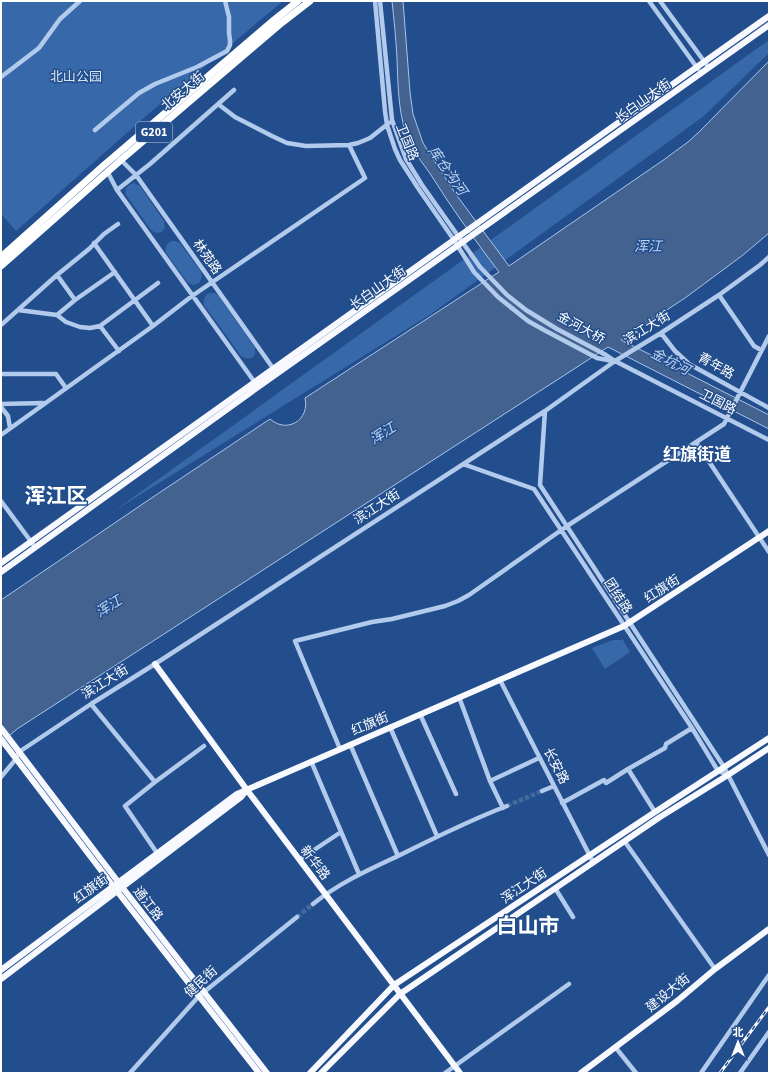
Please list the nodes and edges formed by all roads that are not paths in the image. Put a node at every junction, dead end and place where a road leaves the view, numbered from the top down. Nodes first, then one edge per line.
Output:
1 (80, 1) edge
2 (225, 1) edge
3 (298, 1) edge
4 (310, 1) edge
5 (375, 1) edge
6 (380, 1) edge
7 (649, 1) edge
8 (660, 1) edge
9 (769, 16) edge
10 (769, 25) edge
11 (704, 62) junction
12 (696, 67) junction
13 (709, 68) junction
14 (701, 73) junction
15 (1, 77) edge
16 (234, 90) dead end
17 (218, 104) junction
18 (392, 120) junction
19 (388, 125) junction
20 (94, 130) dead end
21 (349, 145) junction
22 (118, 158) junction
23 (105, 169) junction
24 (136, 175) junction
25 (117, 190) junction
26 (118, 224) dead end
27 (456, 238) junction
28 (94, 243) junction
29 (460, 244) junction
30 (1, 257) edge
31 (769, 257) edge
32 (1, 266) edge
33 (480, 267) joint
34 (115, 272) junction
35 (474, 272) joint
36 (57, 275) junction
37 (212, 282) junction
38 (158, 283) dead end
39 (719, 295) junction
40 (192, 296) junction
41 (75, 300) junction
42 (135, 300) junction
43 (18, 310) junction
44 (57, 315) junction
45 (1, 325) edge
46 (100, 326) junction
47 (153, 326) junction
48 (661, 333) junction
49 (769, 336) edge
50 (761, 350) junction
51 (118, 351) junction
52 (615, 361) junction
53 (275, 371) junction
54 (1, 374) edge
55 (256, 384) junction
56 (66, 388) junction
57 (739, 394) junction
58 (44, 403) junction
59 (1, 405) edge
60 (769, 408) edge
61 (545, 411) junction
62 (727, 418) junction
63 (10, 428) junction
64 (1, 435) edge
65 (769, 440) edge
66 (696, 442) junction
67 (463, 464) junction
68 (540, 485) junction
69 (534, 489) junction
70 (1, 501) edge
71 (567, 526) junction
72 (562, 530) junction
73 (769, 532) edge
74 (760, 538) junction
75 (31, 541) junction
76 (35, 547) junction
77 (769, 552) edge
78 (1, 563) edge
79 (1, 572) edge
80 (627, 624) junction
81 (155, 664) junction
82 (500, 680) junction
83 (459, 697) junction
84 (91, 704) junction
85 (420, 714) junction
86 (390, 727) junction
87 (1, 728) edge
88 (692, 728) junction
89 (769, 738) edge
90 (1, 739) edge
91 (350, 744) junction
92 (204, 746) dead end
93 (769, 748) edge
94 (14, 749) junction
95 (340, 749) junction
96 (539, 758) junction
97 (16, 759) junction
98 (311, 761) junction
99 (628, 769) junction
100 (721, 769) junction
101 (728, 775) junction
102 (1, 777) edge
103 (490, 781) junction
104 (155, 782) junction
105 (554, 786) junction
106 (247, 790) junction
107 (542, 791) tunnel mouth
108 (456, 794) dead end
109 (562, 803) junction
110 (655, 812) junction
111 (341, 832) junction
112 (437, 836) junction
113 (625, 842) junction
114 (157, 853) junction
115 (769, 855) edge
116 (398, 856) junction
117 (589, 856) junction
118 (299, 860) junction
119 (592, 862) junction
120 (359, 874) junction
121 (117, 886) junction
122 (555, 888) junction
123 (325, 894) junction
124 (313, 904) tunnel mouth
125 (296, 917) tunnel mouth
126 (573, 917) dead end
127 (769, 929) edge
128 (715, 969) junction
129 (1, 970) edge
130 (769, 975) edge
131 (1, 978) edge
132 (569, 984) dead end
133 (394, 985) junction
134 (202, 994) junction
135 (400, 994) junction
136 (769, 1032) edge
137 (616, 1048) junction
138 (455, 1066) junction
139 (130, 1073) edge
140 (259, 1073) edge
141 (267, 1073) edge
142 (310, 1073) edge
143 (321, 1073) edge
144 (445, 1073) edge
145 (460, 1073) edge
146 (581, 1073) edge
147 (636, 1073) edge
148 (701, 1073) edge
149 (740, 1073) edge

1 - 15 street
2 - 20 street
3 - 22 highway, 北安大街 / G201
4 - 22 highway, 北安大街 / G201
5 - 19 street, 卫国路
6 - 18 street, 卫国路
7 - 12 street
8 - 11 street
9 - 11 main road, 长白山大街
10 - 13 main road, 长白山大街
11 - 12 main road, 长白山大街
11 - 13 street
12 - 14 street
12 - 27 main road, 长白山大街
13 - 14 main road, 长白山大街
14 - 29 main road, 长白山大街
16 - 17 street
17 - 21 street
17 - 24 street
18 - 19 street
18 - 27 street, 卫国路
19 - 21 street
19 - 27 street, 卫国路
21 - 37 street
22 - 23 highway, 北安大街 / G201
22 - 24 street, 林苑路
23 - 25 street
23 - 30 highway, 北安大街 / G201
23 - 32 highway, 北安大街 / G201
24 - 25 street
24 - 37 street, 林苑路
25 - 40 street
26 - 28 street
27 - 29 street, 卫国路
27 - 53 main road, 长白山大街
28 - 34 street
28 - 36 street
29 - 33 street, 卫国路
29 - 35 street, 卫国路
29 - 53 main road, 长白山大街
31 - 39 street, 滨江大街
33 - 52 street, 金河大桥
34 - 41 street
34 - 42 street
35 - 52 street, 金河大桥
36 - 41 street
36 - 43 street
37 - 40 street
37 - 53 street, 林苑路
38 - 42 street
39 - 48 street, 滨江大街
39 - 50 street
40 - 47 street
40 - 55 street
41 - 44 street
42 - 46 street
42 - 47 street
43 - 44 street
43 - 45 street
44 - 46 street
46 - 51 street
47 - 51 street
48 - 52 street, 滨江大街
48 - 57 street, 青年路
49 - 50 street
50 - 57 street
51 - 56 street
52 - 61 street, 滨江大街
52 - 62 street, 卫国路
53 - 55 main road, 长白山大街
54 - 56 street
55 - 75 main road, 长白山大街
55 - 76 main road, 长白山大街
56 - 58 street
57 - 60 street, 青年路
57 - 62 street
58 - 59 street
58 - 63 street
59 - 63 street
61 - 67 street, 滨江大街
61 - 68 street
62 - 65 street, 卫国路
62 - 66 street
63 - 64 street
66 - 71 street
66 - 74 street
67 - 69 street
67 - 81 street, 滨江大街
68 - 69 street
68 - 71 street, 团结路
69 - 72 street, 团结路
70 - 75 street
71 - 72 street
71 - 80 street, 团结路
72 - 80 street, 团结路
72 - 95 street
73 - 74 main road, 红旗街
74 - 77 street
74 - 80 main road, 红旗街
75 - 76 street
75 - 78 main road, 长白山大街
76 - 79 main road, 长白山大街
80 - 82 main road, 红旗街
80 - 88 street, 团结路
80 - 100 street, 团结路
81 - 84 street, 滨江大街
81 - 106 main road, 新华路
82 - 83 main road, 红旗街
82 - 96 street, 长安路
83 - 85 main road, 红旗街
83 - 103 street
84 - 94 street, 滨江大街
84 - 104 street
85 - 86 main road, 红旗街
85 - 108 street
86 - 91 main road, 红旗街
86 - 112 street
87 - 94 main road
88 - 99 street
88 - 100 street, 团结路
89 - 100 main road, 浑江大街
90 - 94 main road
91 - 95 main road, 红旗街
91 - 116 street
92 - 104 street
93 - 101 main road, 浑江大街
94 - 97 main road, 通江路
94 - 97 street
94 - 121 main road, 通江路
95 - 98 main road, 红旗街
96 - 103 street
96 - 105 street, 长安路
97 - 102 street
97 - 121 main road, 通江路
98 - 106 main road, 红旗街
98 - 111 street
99 - 109 street
99 - 110 street
100 - 101 street, 团结路
100 - 110 main road, 浑江大街
101 - 113 main road, 浑江大街
101 - 115 street, 团结路
103 - 112 street
104 - 114 street
105 - 107 street
105 - 109 street, 长安路
106 - 114 main road, 红旗街
106 - 118 main road, 新华路
106 - 121 main road
109 - 117 street, 长安路
110 - 117 main road, 浑江大街
111 - 118 street
111 - 120 street
112 - 116 street
113 - 119 main road, 浑江大街
113 - 128 street
114 - 121 main road, 红旗街
116 - 120 street
117 - 119 street, 长安路
117 - 133 main road, 浑江大街
118 - 123 main road, 新华路
119 - 122 main road, 浑江大街
120 - 123 street
121 - 129 main road, 红旗街
121 - 131 main road
121 - 134 main road, 通江路
122 - 126 street
122 - 135 main road, 浑江大街
123 - 124 street
123 - 133 main road, 新华路
125 - 134 street, 健民街
127 - 128 main road, 建设大街
128 - 137 main road, 建设大街
130 - 148 street
132 - 138 street
133 - 135 main road, 新华路
133 - 142 main road, 浑江大街
134 - 139 street, 健民街
134 - 140 main road, 通江路
134 - 141 main road, 通江路
135 - 138 main road, 新华路
135 - 143 main road, 浑江大街
136 - 149 street
137 - 146 main road, 建设大街
137 - 147 street
138 - 144 street
138 - 145 main road, 新华路

